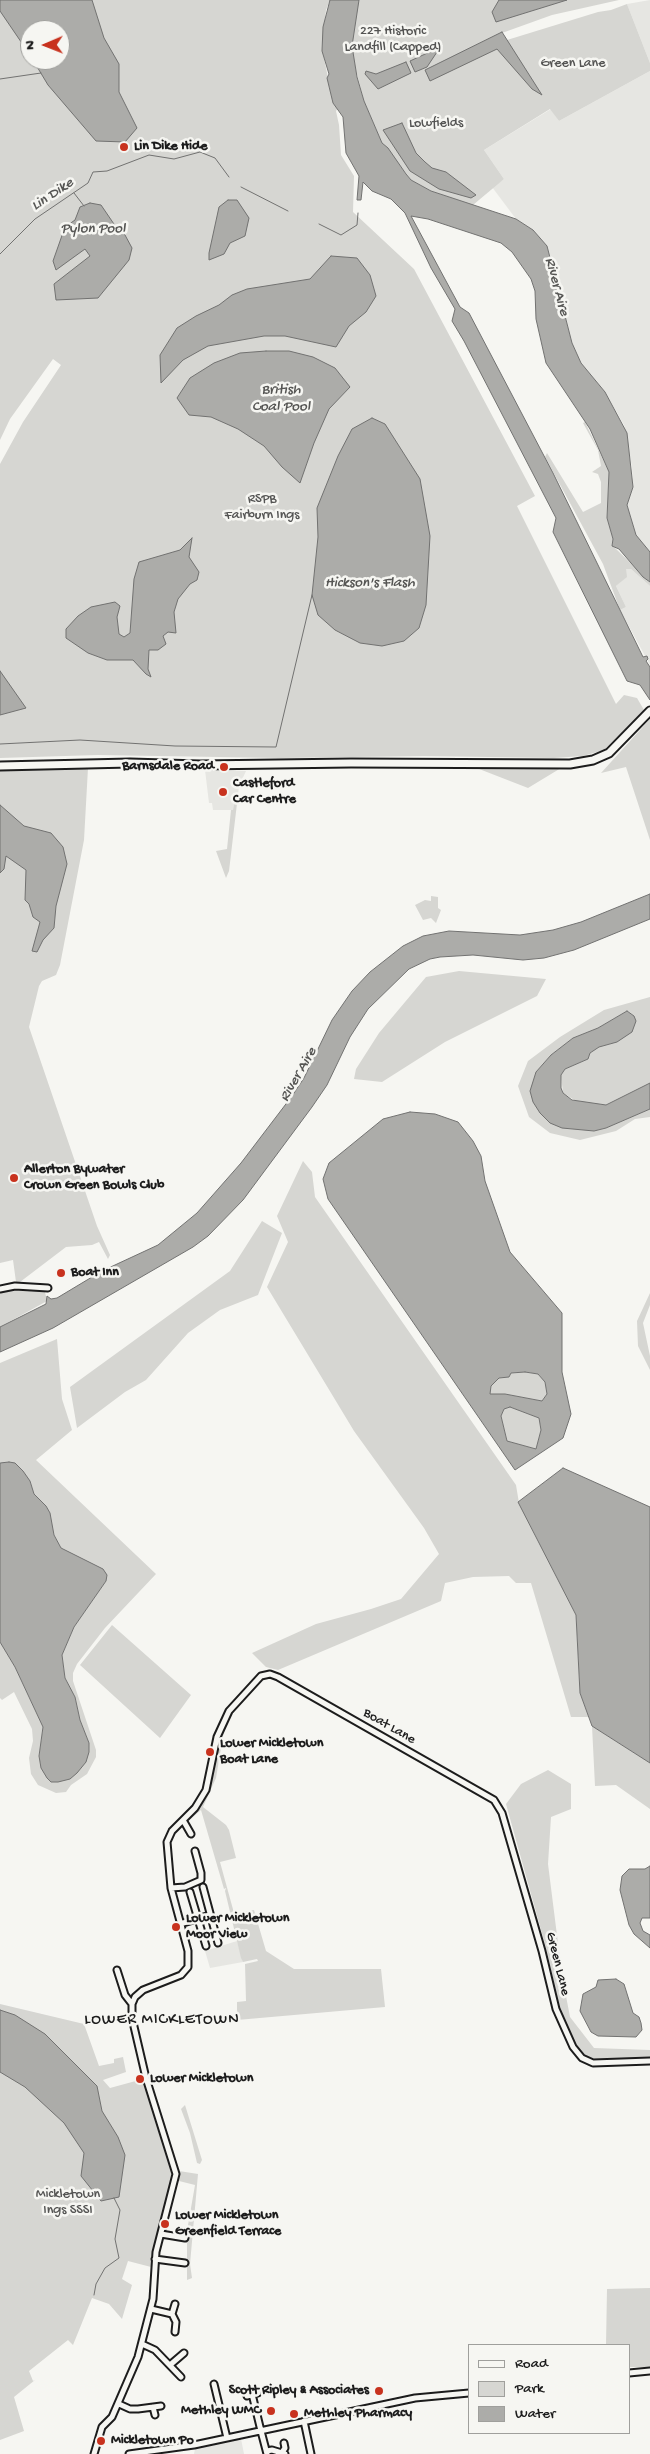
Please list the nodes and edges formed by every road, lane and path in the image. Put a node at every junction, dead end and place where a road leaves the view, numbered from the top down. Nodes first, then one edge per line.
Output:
1 (650, 711) edge
2 (0, 766) edge
3 (48, 1288) dead end
4 (0, 1289) edge
5 (498, 1805) joint
6 (183, 1820) junction
7 (191, 1834) dead end
8 (195, 1851) dead end
9 (203, 1887) dead end
10 (171, 1888) junction
11 (190, 1892) dead end
12 (210, 1915) junction
13 (198, 1919) junction
14 (180, 1924) junction
15 (218, 1943) dead end
16 (206, 1946) dead end
17 (117, 1970) dead end
18 (132, 2004) junction
19 (650, 2061) edge
20 (161, 2234) junction
21 (185, 2238) dead end
22 (155, 2259) junction
23 (185, 2263) dead end
24 (175, 2304) dead end
25 (151, 2309) junction
26 (172, 2314) junction
27 (175, 2332) dead end
28 (142, 2344) junction
29 (184, 2354) dead end
30 (170, 2365) junction
31 (650, 2371) edge
32 (630, 2373) edge
33 (182, 2378) dead end
34 (214, 2384) dead end
35 (258, 2393) dead end
36 (468, 2393) edge
37 (119, 2404) junction
38 (161, 2406) dead end
39 (153, 2407) junction
40 (155, 2414) dead end
41 (304, 2421) junction
42 (261, 2431) junction
43 (227, 2438) junction
44 (186, 2446) junction
45 (284, 2450) edge
46 (267, 2452) edge
47 (138, 2453) edge
48 (94, 2454) edge
49 (129, 2454) edge
50 (187, 2454) edge
51 (311, 2454) edge

1 - 2 main road
3 - 4 street
5 - 6 street, Boat Lane
5 - 19 street, Green Lane
6 - 7 street
6 - 10 street
8 - 10 street
9 - 12 street
10 - 14 street
11 - 13 street
12 - 13 street
12 - 15 street
13 - 14 street
13 - 16 street
14 - 18 street
17 - 18 street
18 - 20 street
20 - 21 street
20 - 22 street
22 - 23 street
22 - 25 street
24 - 26 street
25 - 26 street
25 - 28 street
26 - 27 street
28 - 30 street
28 - 37 street
29 - 30 street
30 - 33 street
31 - 32 street
34 - 43 street
35 - 42 street
36 - 41 street
37 - 39 street
37 - 48 street
38 - 39 street
39 - 40 street
41 - 42 street
41 - 51 street
42 - 43 street
42 - 46 street
43 - 44 street
44 - 47 street
44 - 50 street
45 - 46 street
47 - 49 street

